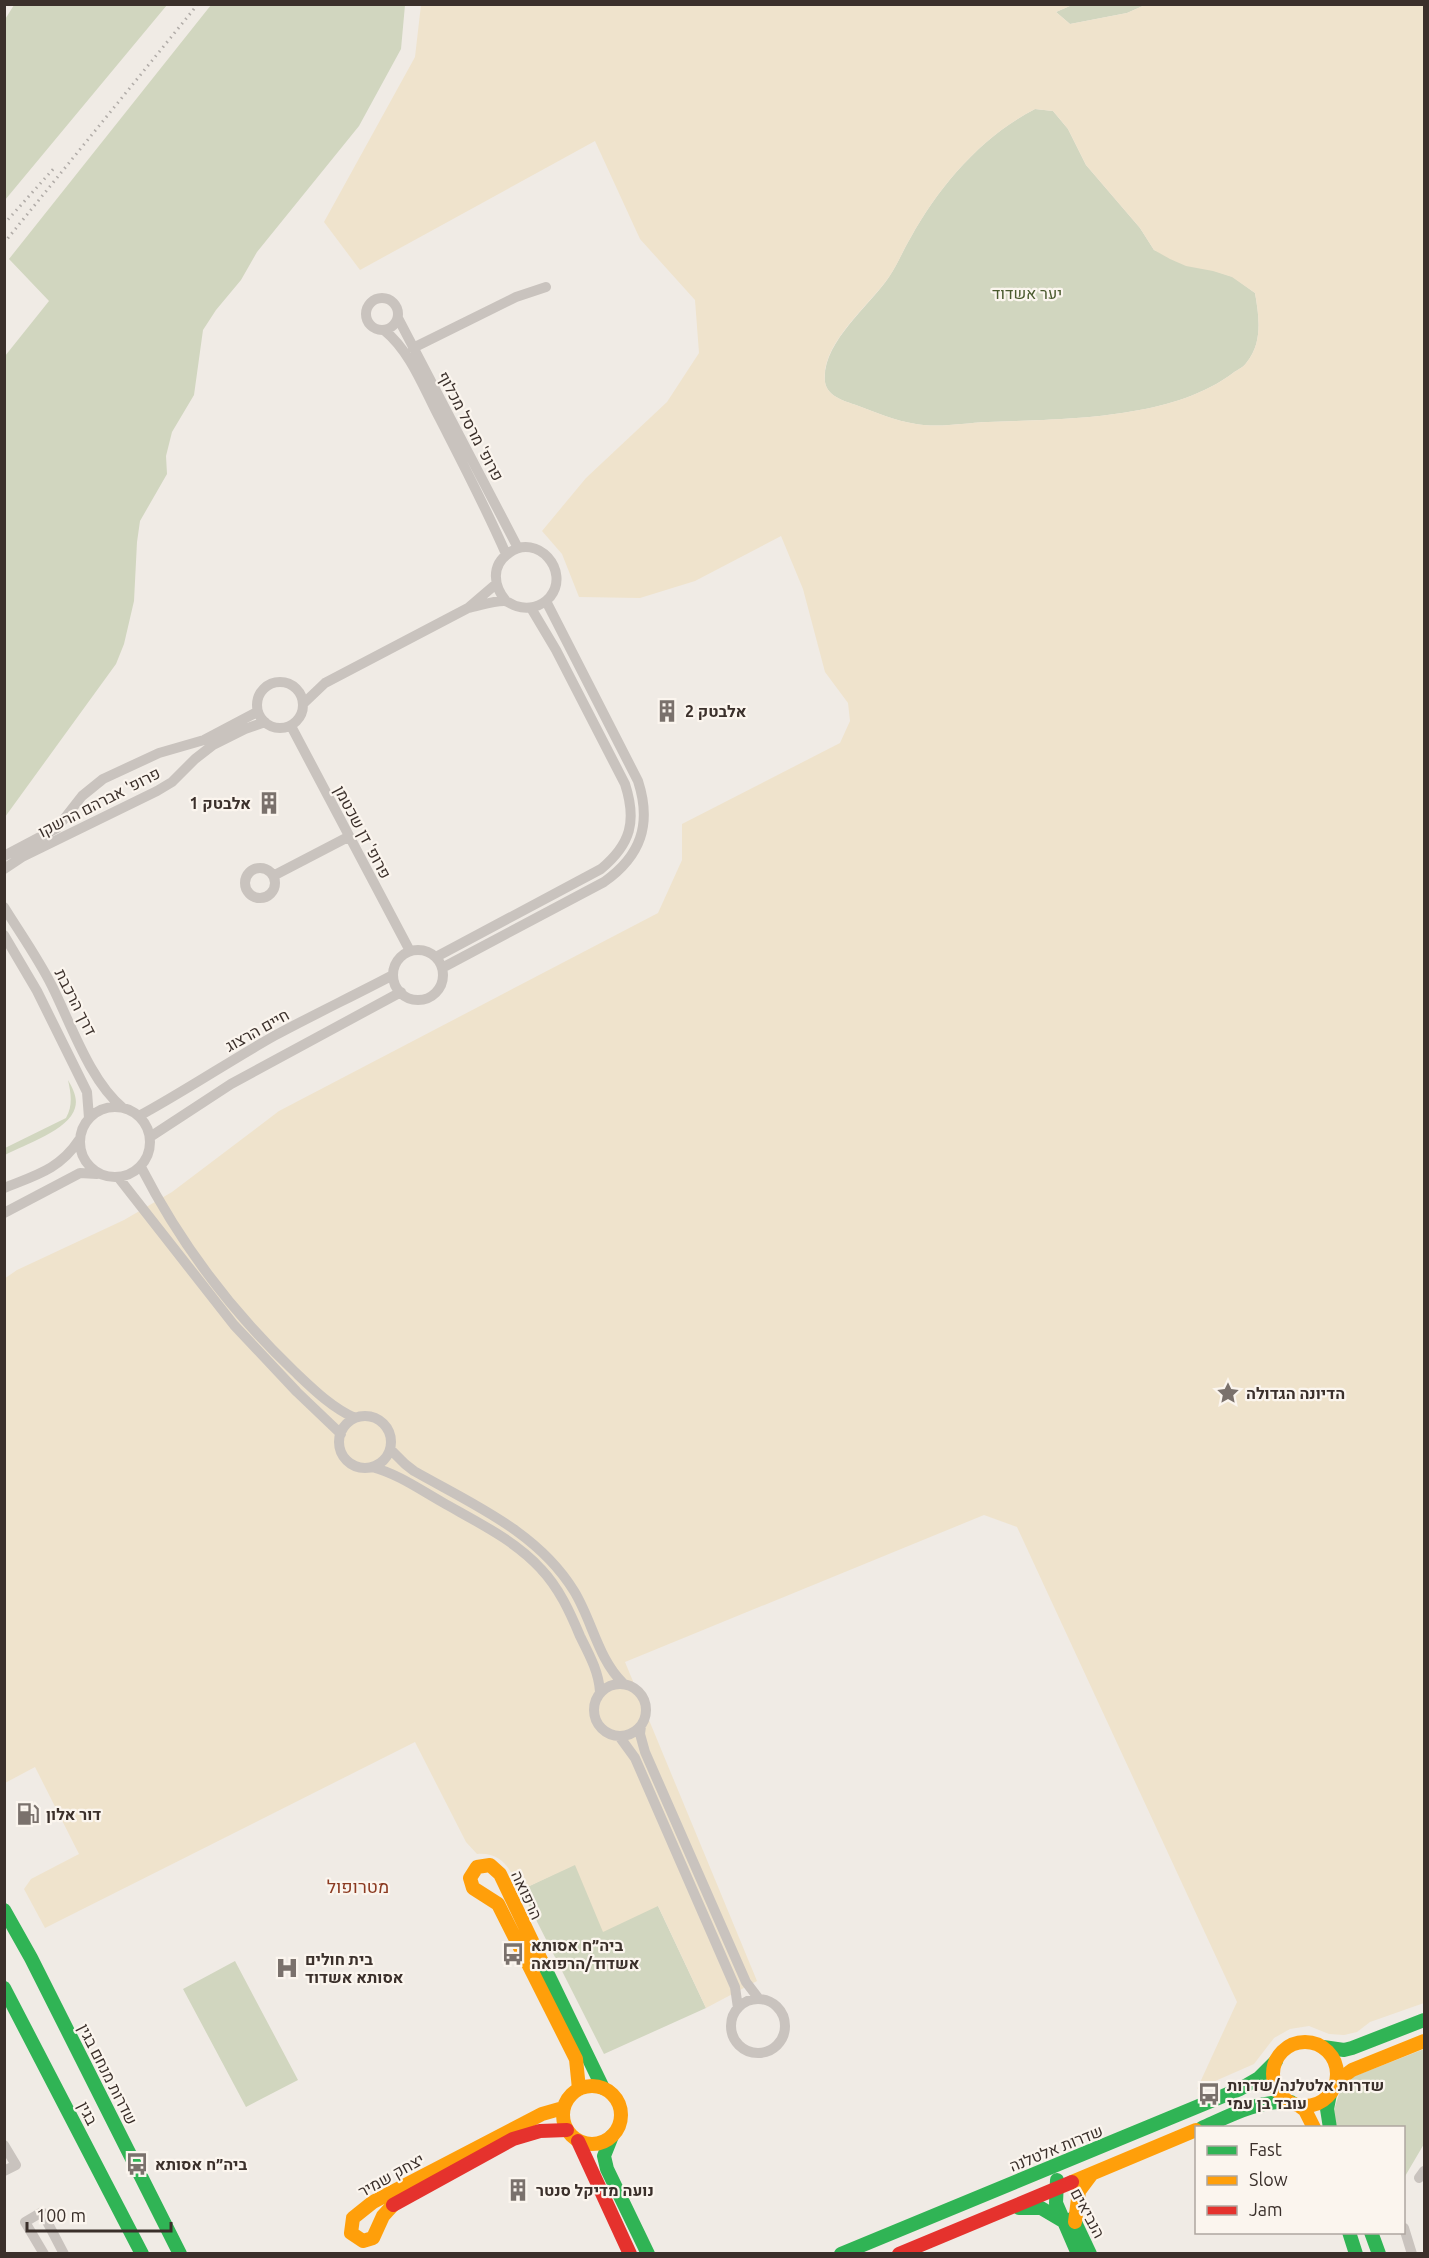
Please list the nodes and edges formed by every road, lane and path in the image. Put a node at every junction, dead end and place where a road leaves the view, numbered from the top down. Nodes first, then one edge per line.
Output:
1 (546, 287) dead end
2 (398, 318) junction
3 (384, 330) junction
4 (413, 348) junction
5 (518, 548) junction
6 (506, 554) junction
7 (496, 584) junction
8 (506, 601) junction
9 (546, 601) junction
10 (468, 608) junction
11 (531, 608) junction
12 (325, 683) junction
13 (296, 688) junction
14 (304, 703) junction
15 (257, 711) junction
16 (264, 722) junction
17 (291, 726) junction
18 (348, 837) junction
19 (4, 856) edge
20 (4, 868) edge
21 (273, 876) dead end
22 (4, 907) edge
23 (4, 935) edge
24 (410, 951) junction
25 (436, 957) junction
26 (442, 968) junction
27 (393, 975) junction
28 (400, 993) junction
29 (123, 1108) junction
30 (139, 1116) junction
31 (89, 1118) junction
32 (150, 1137) junction
33 (79, 1140) junction
34 (141, 1167) junction
35 (100, 1174) junction
36 (118, 1177) junction
37 (4, 1188) edge
38 (4, 1213) edge
39 (355, 1418) junction
40 (341, 1434) junction
41 (390, 1449) junction
42 (372, 1467) junction
43 (623, 1683) junction
44 (600, 1692) junction
45 (641, 1726) junction
46 (619, 1736) junction
47 (4, 1910) edge
48 (4, 1988) edge
49 (759, 1999) junction
50 (738, 2008) junction
51 (1425, 2020) edge
52 (1425, 2041) edge
53 (1323, 2047) junction
54 (1276, 2061) junction
55 (603, 2088) junction
56 (1333, 2088) junction
57 (579, 2089) junction
58 (1294, 2103) junction
59 (563, 2108) junction
60 (1205, 2126) edge
61 (1313, 2126) edge
62 (1330, 2126) edge
63 (567, 2130) junction
64 (1195, 2131) edge
65 (612, 2136) junction
66 (578, 2141) junction
67 (4, 2145) edge
68 (1081, 2156) junction
69 (4, 2171) edge
70 (1095, 2172) junction
71 (1020, 2181) junction
72 (1056, 2189) junction
73 (1008, 2210) junction
74 (1070, 2222) junction
75 (1405, 2232) edge
76 (1350, 2234) edge
77 (1372, 2234) edge
78 (44, 2253) edge
79 (64, 2253) edge
80 (142, 2253) edge
81 (180, 2253) edge
82 (630, 2253) edge
83 (648, 2253) edge
84 (841, 2253) edge
85 (900, 2253) edge
86 (1078, 2253) edge
87 (1090, 2253) edge
88 (1356, 2253) edge
89 (1379, 2253) edge
90 (1412, 2253) edge

1 - 4 street
2 - 3 street
2 - 3 street
2 - 4 street, פרופ' מרסל מכלוף
3 - 6 street, פרופ' מרסל מכלוף
4 - 5 street, פרופ' מרסל מכלוף
5 - 6 street
5 - 9 street
6 - 7 street
7 - 8 street
7 - 10 street
8 - 10 street
8 - 11 street
9 - 11 street
9 - 26 street
10 - 12 street
11 - 25 street
12 - 13 street
12 - 14 street
13 - 14 street
13 - 15 street
14 - 17 street
15 - 16 street
15 - 19 street, פרופ' אברהם הרשקו
16 - 17 street
16 - 20 street, פרופ' אברהם הרשקו
17 - 18 street, פרופ' דן שכטמן
18 - 21 street
18 - 24 street, פרופ' דן שכטמן
22 - 29 street, דרך הרכבת
23 - 31 street, דרך הרכבת
24 - 25 street
24 - 27 street
25 - 26 street
26 - 28 street
27 - 28 street
27 - 30 street, חיים הרצוג
28 - 32 street, חיים הרצוג
29 - 30 street
29 - 31 street
30 - 32 street
31 - 33 street
32 - 34 street
33 - 35 street
33 - 37 street
34 - 36 street
34 - 39 street
35 - 36 street
35 - 38 street
36 - 40 street
39 - 40 street
39 - 41 street
40 - 42 street
41 - 42 street
41 - 43 street
42 - 44 street
43 - 44 street
43 - 45 street
44 - 46 street
45 - 46 street
45 - 49 street
46 - 50 street
47 - 81 main road, שדרות מנחם בגין
48 - 80 main road, בגין
49 - 50 street
49 - 50 street
51 - 53 main road
52 - 56 main road
53 - 54 main road
53 - 56 main road
54 - 58 main road
54 - 68 main road, שדרות אלטלנה
55 - 57 main road
55 - 57 main road, הרפואה
55 - 65 main road
56 - 58 main road
56 - 62 main road
57 - 59 main road
58 - 60 main road
58 - 61 main road
59 - 63 main road
59 - 63 main road, יצחק שמיר
63 - 66 main road
64 - 70 main road
65 - 66 main road
65 - 83 main road
66 - 82 main road
67 - 69 street
68 - 71 main road, שדרות אלטלנה
68 - 72 main road, הנביאים
70 - 72 main road
70 - 74 main road
71 - 72 main road, הנביאים
71 - 84 main road, שדרות אלטלנה
72 - 73 main road
72 - 74 main road, הנביאים
73 - 74 main road
73 - 85 main road
74 - 86 main road, הנביאים
74 - 87 main road, הנביאים
75 - 90 street
76 - 88 main road
77 - 89 main road
78 - 79 street

